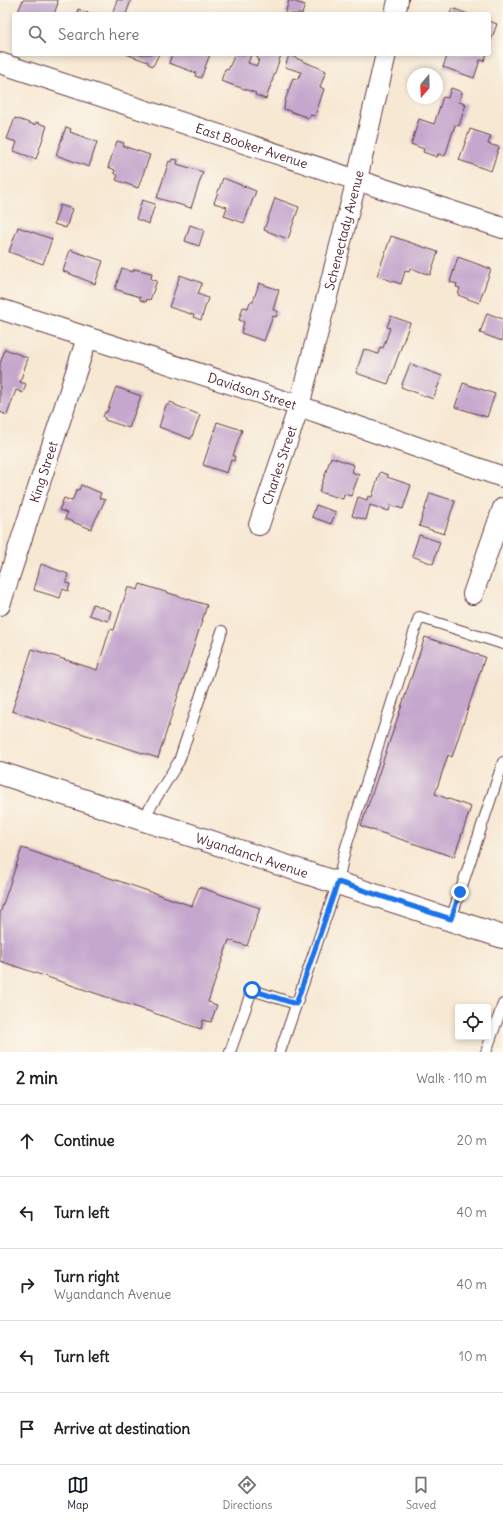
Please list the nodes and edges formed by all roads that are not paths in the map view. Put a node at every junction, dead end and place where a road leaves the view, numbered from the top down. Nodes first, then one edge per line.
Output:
1 (398, 0) edge
2 (395, 12) edge
3 (386, 56) edge
4 (0, 63) edge
5 (357, 179) junction
6 (503, 228) edge
7 (0, 309) edge
8 (87, 338) junction
9 (299, 406) junction
10 (503, 476) edge
11 (503, 508) edge
12 (259, 524) dead end
13 (474, 594) dead end
14 (0, 605) edge
15 (222, 631) dead end
16 (503, 644) edge
17 (503, 762) edge
18 (0, 773) edge
19 (143, 819) junction
20 (338, 882) junction
21 (451, 919) junction
22 (503, 937) edge
23 (296, 1004) junction
24 (503, 1004) edge
25 (230, 1052) edge
26 (280, 1052) edge
27 (486, 1052) edge

1 - 2 street
3 - 5 street, Schenectady Avenue
4 - 5 street, East Booker Avenue
5 - 6 street, East Booker Avenue
5 - 9 street, Schenectady Avenue
7 - 8 street, Davidson Street
8 - 9 street, Davidson Street
8 - 14 street, King Street
9 - 10 street, Davidson Street
9 - 12 street, Charles Street
11 - 13 street
15 - 19 lane
16 - 20 lane
17 - 21 lane
18 - 19 street, Wyandanch Avenue
19 - 20 street, Wyandanch Avenue
20 - 21 street, Wyandanch Avenue
20 - 23 lane
21 - 22 street, Wyandanch Avenue
23 - 25 lane
23 - 26 lane
24 - 27 lane

